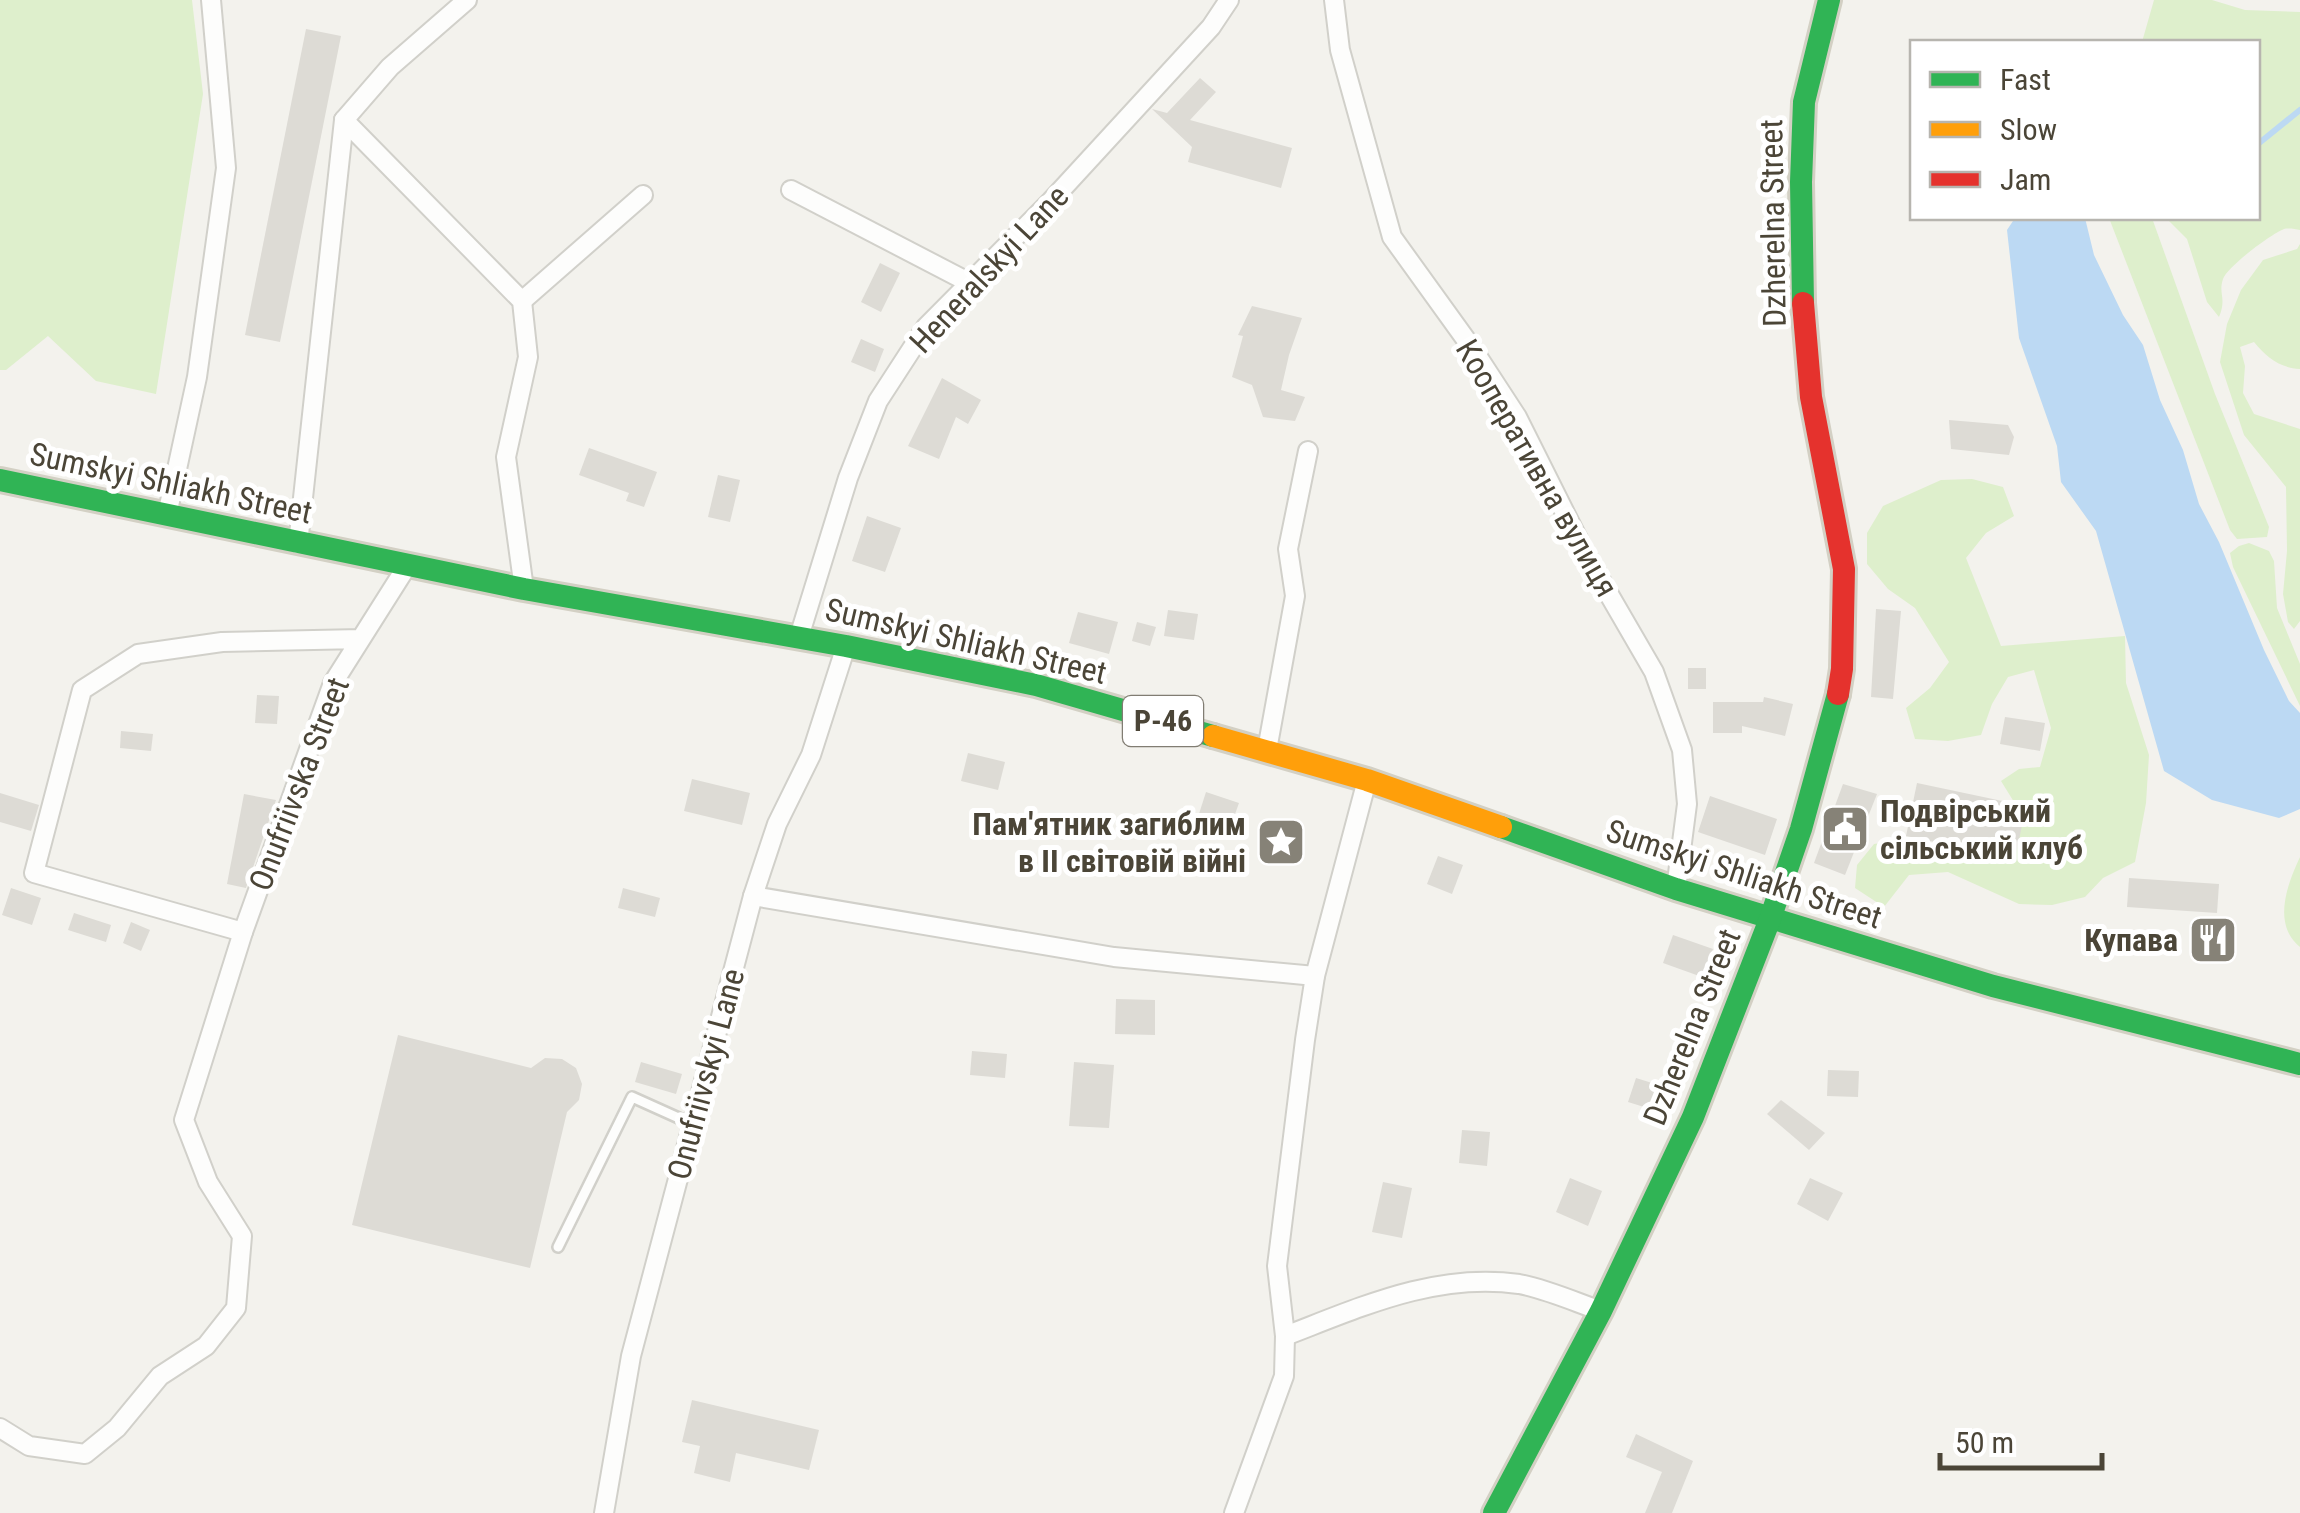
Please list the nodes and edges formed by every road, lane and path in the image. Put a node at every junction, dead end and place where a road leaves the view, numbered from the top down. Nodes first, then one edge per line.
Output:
1 (211, 0) edge
2 (467, 0) edge
3 (1229, 0) edge
4 (1334, 0) edge
5 (1829, 0) edge
6 (344, 120) junction
7 (791, 190) dead end
8 (643, 195) dead end
9 (970, 284) junction
10 (522, 301) junction
11 (1308, 450) dead end
12 (0, 480) edge
13 (167, 516) junction
14 (298, 544) junction
15 (408, 566) junction
16 (524, 589) junction
17 (800, 637) junction
18 (361, 639) junction
19 (846, 646) junction
20 (1267, 750) junction
21 (1367, 780) junction
22 (1676, 889) junction
23 (753, 896) junction
24 (1770, 919) junction
25 (243, 932) junction
26 (1315, 976) junction
27 (2300, 1064) edge
28 (686, 1121) junction
29 (558, 1247) dead end
30 (1601, 1311) junction
31 (1285, 1336) junction
32 (0, 1428) edge
33 (604, 1513) edge
34 (1234, 1513) edge
35 (1494, 1513) edge

1 - 13 street
2 - 6 street
3 - 9 street, Heneralskyi Lane
4 - 22 street, Кооперативна вулиця
5 - 24 main road, Dzherelna Street
6 - 10 street
6 - 14 street
7 - 9 street
8 - 10 street
9 - 17 street, Heneralskyi Lane
10 - 16 street
11 - 20 street
12 - 13 main road, Sumskyi Shliakh Street / Р-46
13 - 14 main road, Sumskyi Shliakh Street / Р-46
14 - 15 main road, Sumskyi Shliakh Street / Р-46
15 - 16 main road, Sumskyi Shliakh Street / Р-46
15 - 18 street, Onufriivska Street
16 - 17 main road, Sumskyi Shliakh Street / Р-46
17 - 19 main road, Sumskyi Shliakh Street / Р-46
18 - 25 street, Onufriivska Street
18 - 25 street, Onufriivska Street
19 - 20 main road, Sumskyi Shliakh Street / Р-46
19 - 23 street, Onufriivskyi Lane
20 - 21 main road, Sumskyi Shliakh Street / Р-46
21 - 22 main road, Sumskyi Shliakh Street / Р-46
21 - 26 street
22 - 24 main road, Sumskyi Shliakh Street / Р-46
23 - 26 street
23 - 28 street, Onufriivskyi Lane
24 - 27 main road, Sumskyi Shliakh Street / Р-46
24 - 30 main road, Dzherelna Street
25 - 32 street, Onufriivska Street
26 - 31 street
28 - 29 lane
28 - 33 street, Onufriivskyi Lane
30 - 31 street
30 - 35 main road, Dzherelna Street
31 - 34 street

